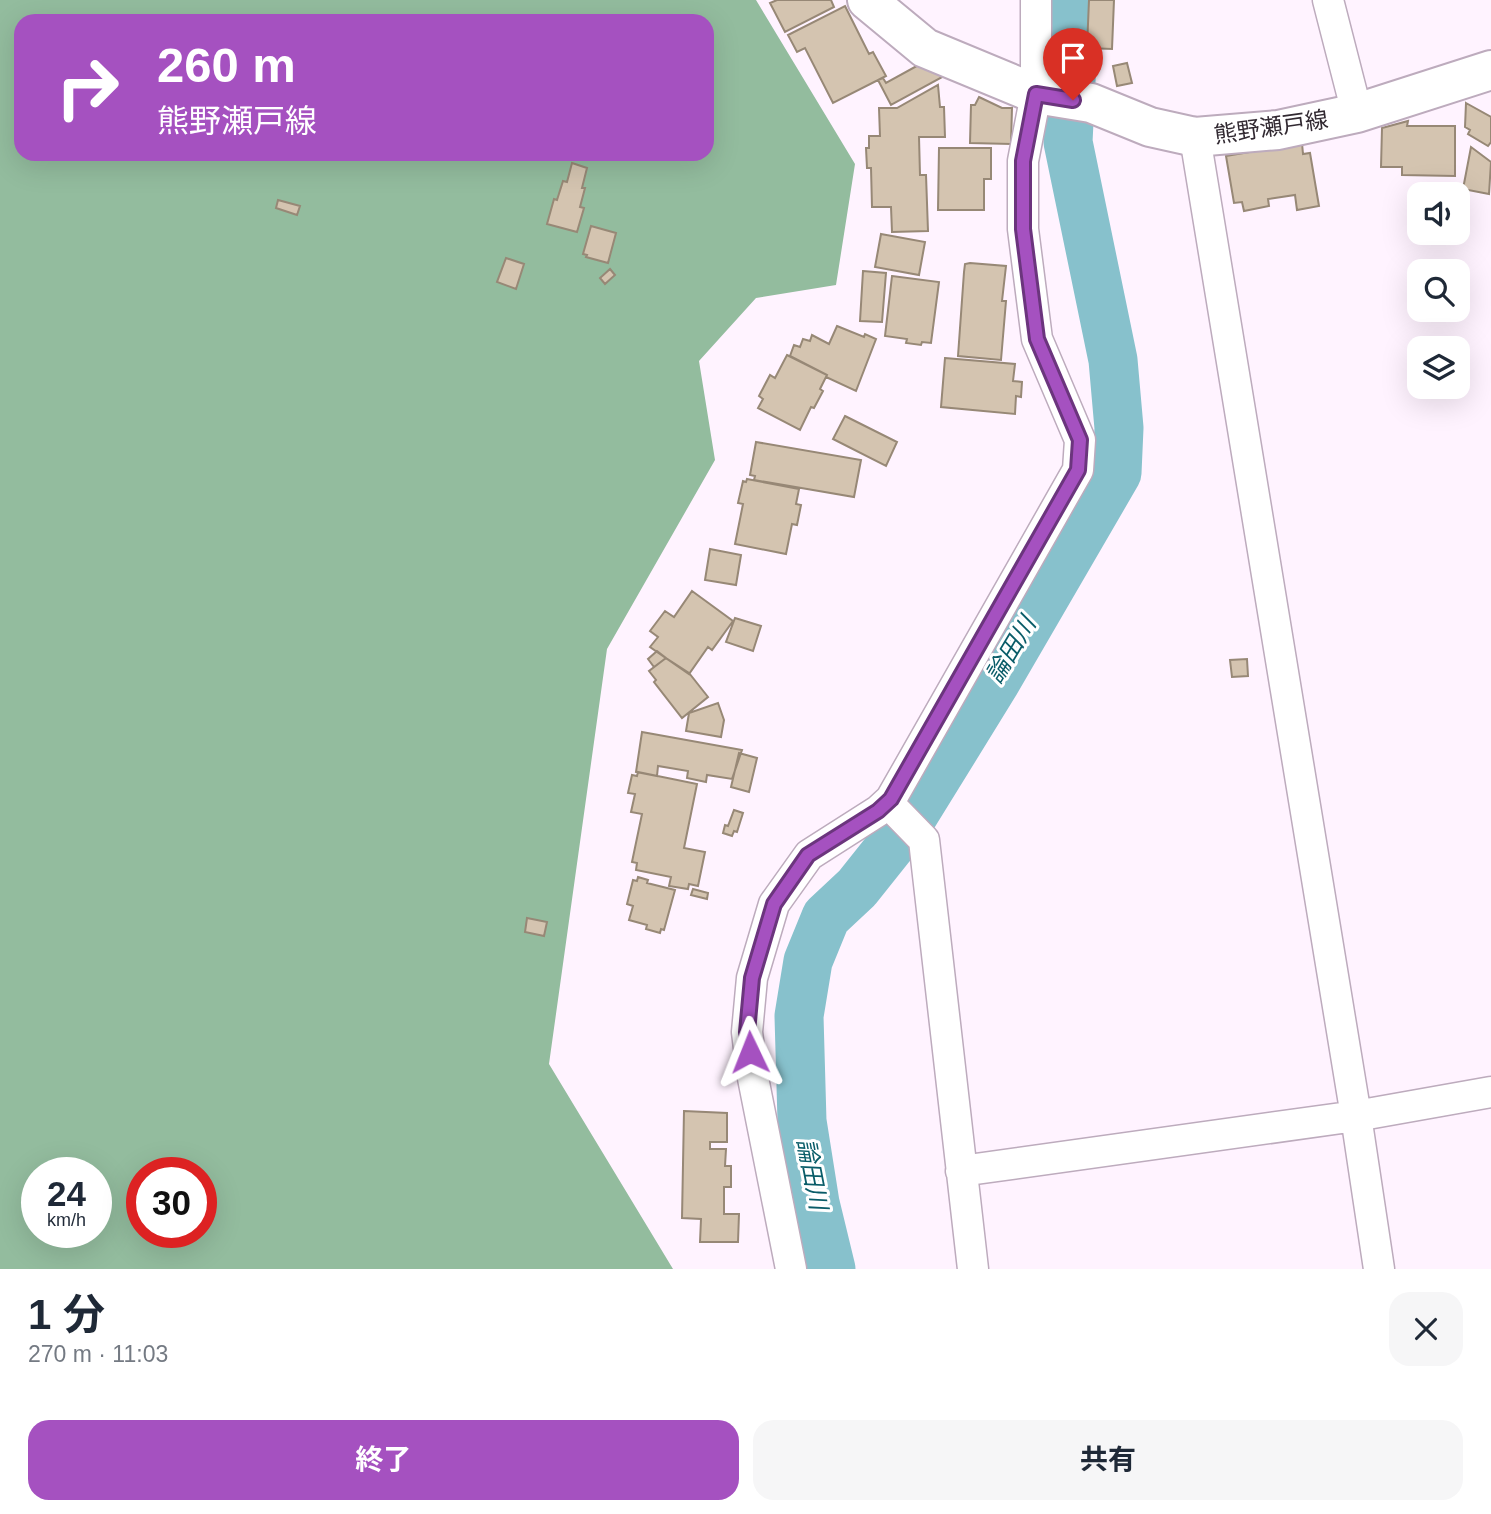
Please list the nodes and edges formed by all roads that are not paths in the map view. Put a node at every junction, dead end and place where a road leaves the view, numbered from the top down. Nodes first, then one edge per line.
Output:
1 (867, 0) edge
2 (1036, 0) edge
3 (1328, 0) edge
4 (1491, 71) edge
5 (1036, 94) junction
6 (1357, 113) junction
7 (1195, 137) junction
8 (888, 803) junction
9 (1491, 1093) edge
10 (1356, 1116) junction
11 (961, 1171) junction
12 (790, 1269) edge
13 (973, 1269) edge
14 (1379, 1269) edge

1 - 5 main road, 熊野瀬戸線
2 - 5 street
3 - 6 street
4 - 6 main road, 熊野瀬戸線
5 - 7 main road, 熊野瀬戸線
5 - 8 street
6 - 7 main road, 熊野瀬戸線
7 - 10 street
8 - 11 street
8 - 12 street
9 - 10 street
10 - 11 street
10 - 14 street
11 - 13 street

